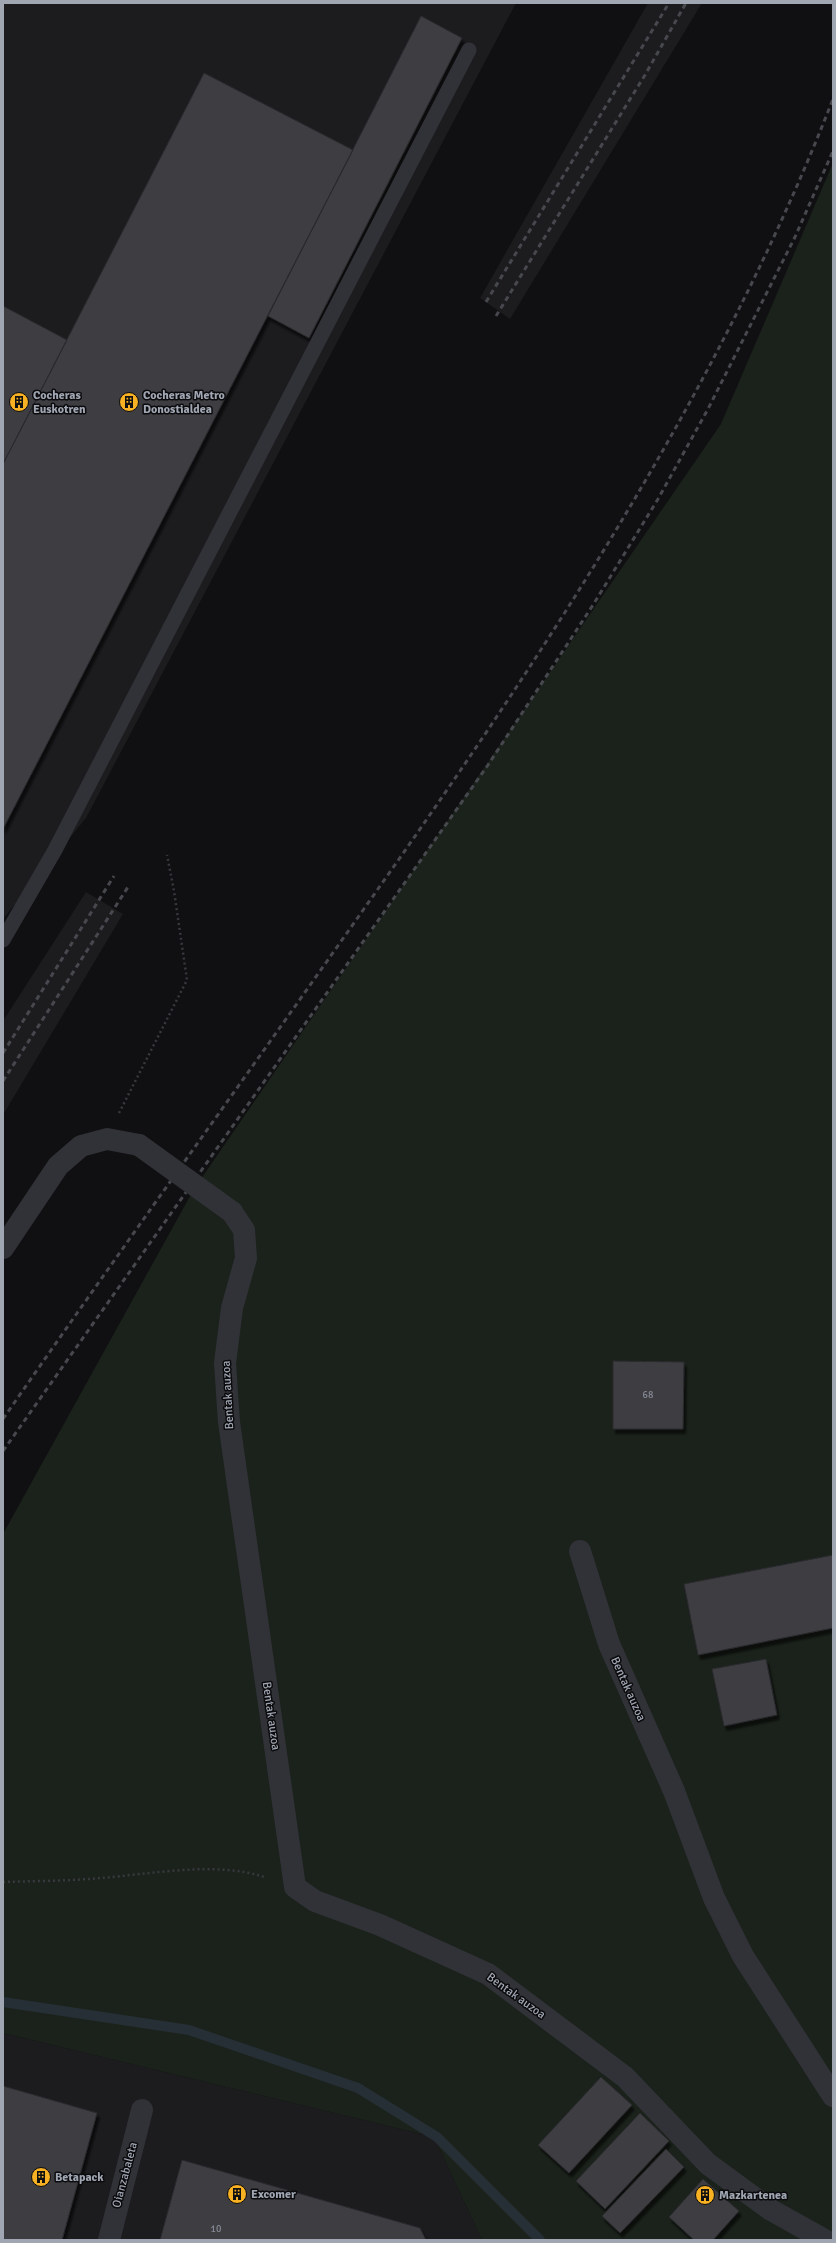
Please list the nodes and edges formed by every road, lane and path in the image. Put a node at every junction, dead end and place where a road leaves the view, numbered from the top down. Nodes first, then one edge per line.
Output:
1 (469, 50) dead end
2 (167, 855) dead end
3 (3, 940) edge
4 (107, 1139) junction
5 (3, 1248) edge
6 (580, 1551) dead end
7 (3, 1882) edge
8 (295, 1887) junction
9 (833, 2096) edge
10 (142, 2110) dead end
11 (109, 2240) edge
12 (825, 2240) edge

1 - 3 lane
2 - 4 path
4 - 5 street, Bentak auzoa
4 - 8 street, Bentak auzoa, bridge
6 - 9 street, Bentak auzoa
7 - 8 path
8 - 12 street, Bentak auzoa
10 - 11 street, Oianzabaleta

